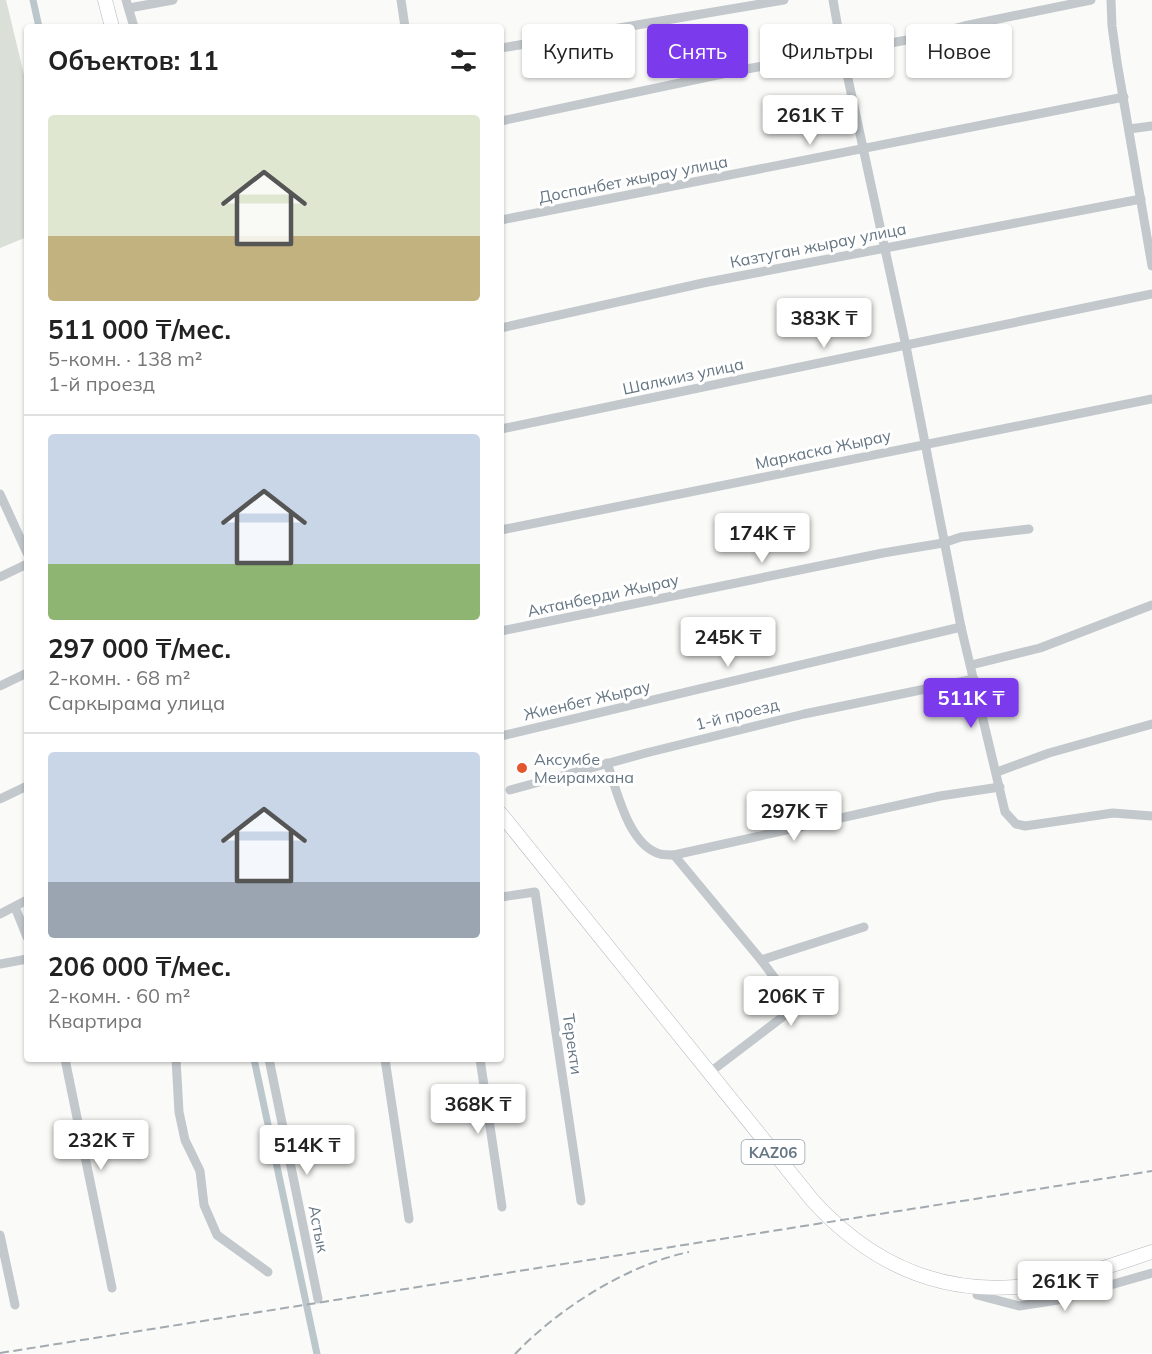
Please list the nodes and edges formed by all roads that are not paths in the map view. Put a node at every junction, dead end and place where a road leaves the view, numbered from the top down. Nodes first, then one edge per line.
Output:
1 (96, 0) edge
2 (105, 0) edge
3 (173, 0) edge
4 (401, 0) edge
5 (784, 0) edge
6 (833, 0) edge
7 (1091, 0) edge
8 (1111, 0) edge
9 (128, 4) edge
10 (103, 24) edge
11 (111, 24) edge
12 (133, 24) edge
13 (405, 24) edge
14 (837, 24) edge
15 (894, 42) edge
16 (504, 47) edge
17 (760, 67) edge
18 (848, 78) edge
19 (1124, 97) junction
20 (504, 120) edge
21 (1152, 126) edge
22 (1129, 129) junction
23 (864, 148) junction
24 (1141, 199) junction
25 (504, 219) edge
26 (1150, 233) edge
27 (885, 249) junction
28 (1152, 266) edge
29 (1152, 294) edge
30 (504, 327) edge
31 (906, 346) junction
32 (1152, 399) edge
33 (504, 428) edge
34 (925, 444) junction
35 (0, 494) edge
36 (504, 529) edge
37 (1029, 530) dead end
38 (943, 543) junction
39 (24, 546) edge
40 (24, 565) edge
41 (0, 577) edge
42 (1152, 605) edge
43 (961, 627) junction
44 (504, 630) edge
45 (971, 665) junction
46 (24, 675) edge
47 (974, 679) junction
48 (0, 686) edge
49 (1152, 724) edge
50 (504, 734) edge
51 (607, 763) junction
52 (997, 772) junction
53 (24, 787) edge
54 (1000, 787) junction
55 (510, 790) dead end
56 (0, 799) edge
57 (1152, 816) edge
58 (504, 818) edge
59 (504, 831) edge
60 (675, 855) junction
61 (504, 897) edge
62 (24, 902) edge
63 (15, 906) junction
64 (0, 914) edge
65 (864, 927) dead end
66 (24, 929) edge
67 (24, 960) edge
68 (761, 960) junction
69 (0, 964) edge
70 (66, 1062) edge
71 (176, 1062) edge
72 (270, 1062) edge
73 (385, 1062) edge
74 (480, 1062) edge
75 (709, 1073) junction
76 (581, 1201) dead end
77 (502, 1207) dead end
78 (409, 1219) dead end
79 (0, 1235) edge
80 (1152, 1252) edge
81 (1152, 1261) edge
82 (268, 1272) dead end
83 (1152, 1273) edge
84 (112, 1288) dead end
85 (977, 1295) junction
86 (318, 1299) dead end
87 (15, 1305) dead end

1 - 10 highway
2 - 11 highway
3 - 9 street
4 - 13 street
5 - 16 street
6 - 14 street
7 - 15 street
8 - 19 street
9 - 12 street
17 - 20 street
18 - 23 street
19 - 22 street
19 - 23 street, Доспанбет жырау улица
21 - 22 street
22 - 24 street
23 - 25 street, Доспанбет жырау улица
23 - 27 street
24 - 26 street
24 - 27 street, Казтуган жырау улица
26 - 28 street
27 - 30 street, Казтуган жырау улица
27 - 31 street
29 - 31 street, Шалкииз улица
31 - 33 street, Шалкииз улица
31 - 34 street
32 - 34 street, Маркаска Жырау
34 - 36 street, Маркаска Жырау
34 - 38 street
35 - 39 street
37 - 38 street, Актанберди Жырау
38 - 43 street
38 - 44 street, Актанберди Жырау
40 - 41 street
42 - 45 street
43 - 45 street
43 - 50 street, Жиенбет Жырау
45 - 47 street
46 - 48 street
47 - 51 street, 1-й проезд
47 - 52 street
49 - 52 street
51 - 55 street, 1-й проезд
51 - 60 street
52 - 54 street
53 - 56 street
54 - 57 street
54 - 60 street
58 - 75 highway, KАZ06
59 - 85 highway, KАZ06
60 - 68 street
61 - 76 street, Теректи
62 - 63 street
63 - 64 street
63 - 66 street
65 - 68 street
67 - 69 street
68 - 75 street
70 - 84 street
71 - 82 street
72 - 86 street, Астык
73 - 78 street
74 - 77 street
75 - 80 highway, KАZ06
79 - 87 street
81 - 85 highway, KАZ06
83 - 85 street

